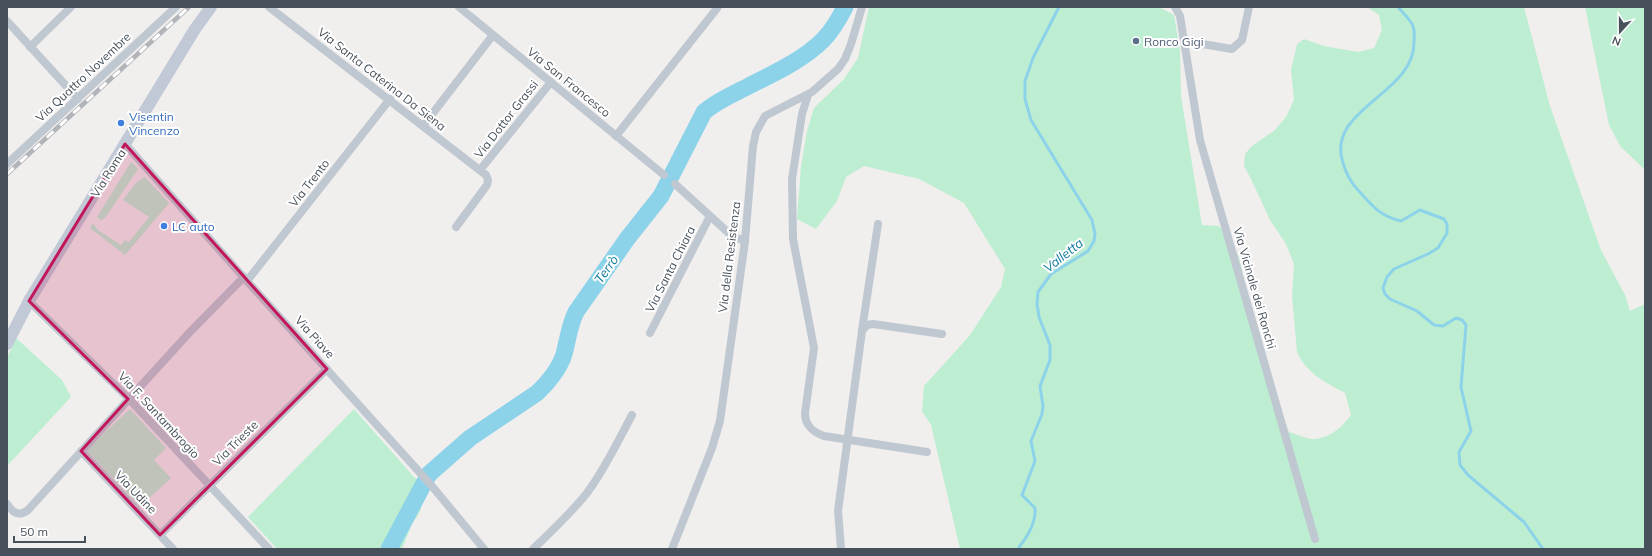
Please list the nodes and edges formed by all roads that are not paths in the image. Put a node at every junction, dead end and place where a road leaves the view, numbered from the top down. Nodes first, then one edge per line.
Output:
1 (71, 7) edge
2 (176, 7) edge
3 (211, 7) edge
4 (269, 7) edge
5 (718, 7) edge
6 (862, 7) edge
7 (1174, 7) edge
8 (1249, 7) edge
9 (464, 9) edge
10 (7, 21) edge
11 (492, 35) junction
12 (1184, 41) junction
13 (30, 47) junction
14 (551, 82) junction
15 (808, 95) junction
16 (78, 99) junction
17 (390, 99) junction
18 (423, 126) junction
19 (616, 136) junction
20 (126, 144) junction
21 (7, 164) edge
22 (480, 170) junction
23 (664, 175) dead end
24 (675, 184) dead end
25 (710, 216) junction
26 (878, 224) dead end
27 (456, 228) dead end
28 (745, 240) junction
29 (245, 279) junction
30 (29, 301) junction
31 (862, 331) junction
32 (650, 333) dead end
33 (942, 334) dead end
34 (8, 343) edge
35 (327, 369) junction
36 (129, 399) junction
37 (632, 415) dead end
38 (848, 440) junction
39 (81, 451) junction
40 (927, 452) dead end
41 (210, 487) junction
42 (7, 504) edge
43 (160, 534) junction
44 (1315, 538) dead end
45 (173, 549) edge
46 (269, 549) edge
47 (484, 549) edge
48 (534, 549) edge
49 (672, 549) edge
50 (841, 549) edge

1 - 13 street
2 - 16 street, Via Quattro Novembre
3 - 20 street, Via Roma
4 - 17 street, Via Santa Caterina Da Siena
5 - 19 street
6 - 15 street, Via della Resistenza
7 - 12 street, Via Vicinale dei Ronchi
8 - 12 street
9 - 11 street, Via San Francesco
10 - 13 street
11 - 14 street, Via San Francesco
11 - 18 street
12 - 44 street, Via Vicinale dei Ronchi
13 - 16 street
14 - 19 street, Via San Francesco
14 - 22 street, Via Dottor Grassi
15 - 28 street, Via della Resistenza
15 - 38 street
16 - 21 street, Via Quattro Novembre
17 - 18 street, Via Santa Caterina Da Siena
17 - 29 street, Via Trento
18 - 22 street, Via Santa Caterina Da Siena
19 - 23 street, Via San Francesco
20 - 29 street, Via Piave
20 - 30 street, Via Roma
22 - 27 street
24 - 25 street
25 - 28 street
25 - 32 street, Via Santa Chiara
26 - 31 street
28 - 49 street, Via della Resistenza
29 - 35 street, Via Piave
29 - 36 street, Via Trento
30 - 34 street, Via Roma
30 - 36 street, Via F. Santambrogio
31 - 33 street
31 - 38 street
35 - 41 street, Via Trieste
35 - 47 street, Via Piave
36 - 39 street, Via Trento
36 - 41 street, Via F. Santambrogio
37 - 48 street
38 - 40 street
38 - 50 street
39 - 42 street, Via Trento
39 - 43 street, Via Udine
41 - 43 street, Via Trieste
41 - 46 street, Via F. Santambrogio
43 - 45 street, Via Udine

